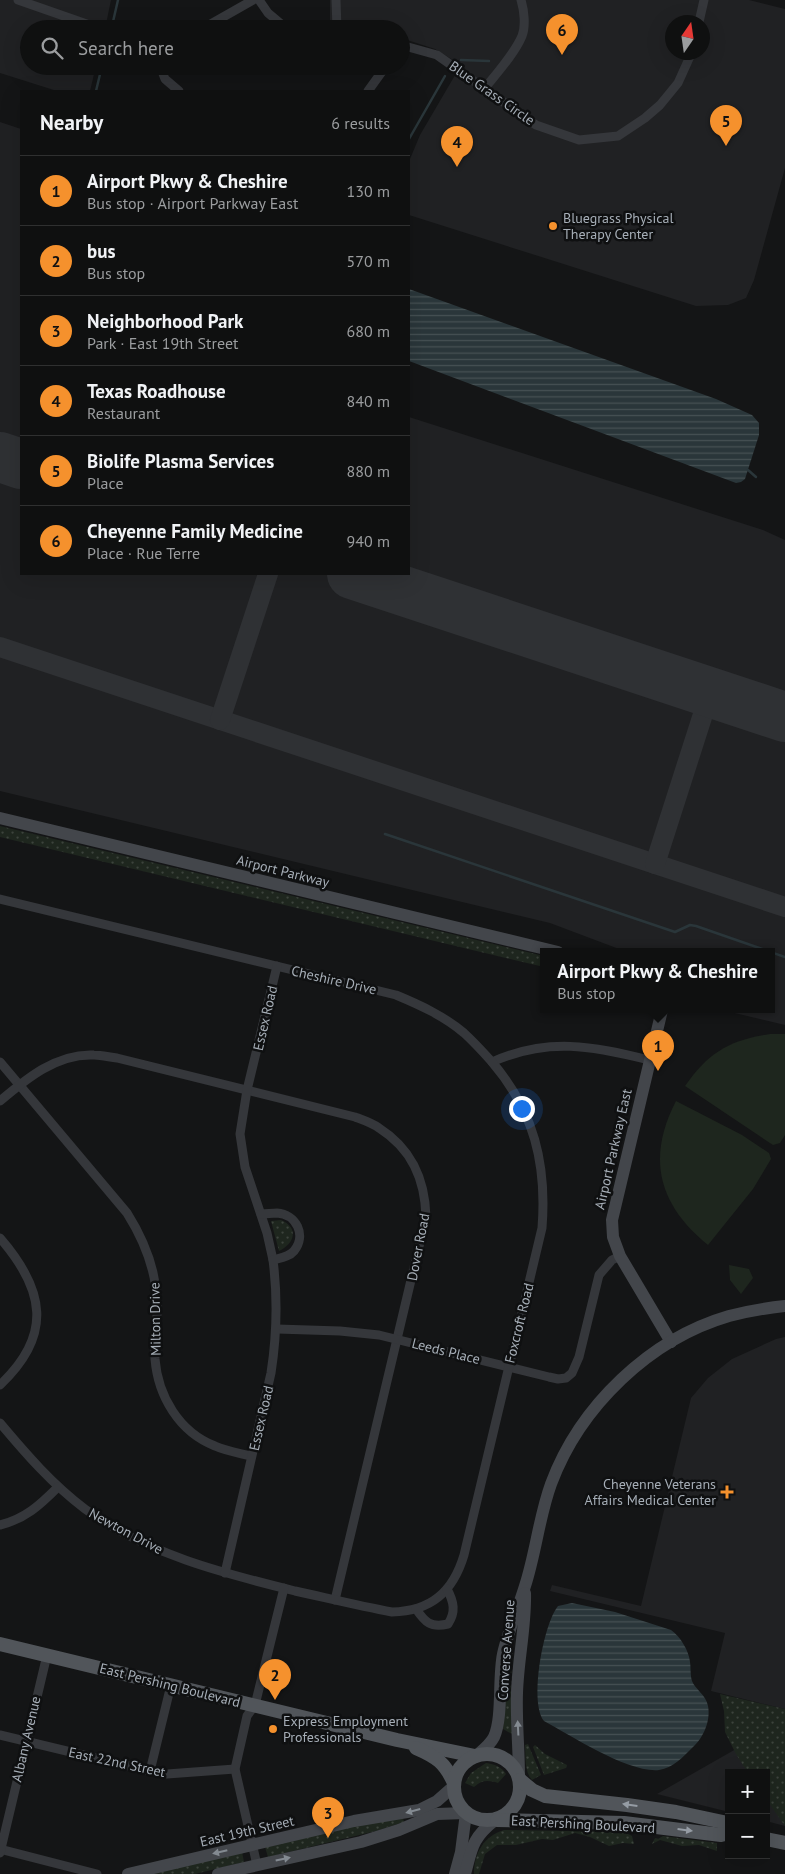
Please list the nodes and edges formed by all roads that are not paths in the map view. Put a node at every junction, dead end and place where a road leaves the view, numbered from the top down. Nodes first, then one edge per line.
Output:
1 (18, 0) edge
2 (253, 0) edge
3 (259, 0) edge
4 (336, 0) edge
5 (521, 0) edge
6 (704, 0) edge
7 (701, 15) edge
8 (75, 20) edge
9 (218, 20) edge
10 (276, 20) edge
11 (337, 20) edge
12 (410, 48) edge
13 (688, 60) edge
14 (163, 75) edge
15 (380, 75) edge
16 (485, 88) junction
17 (178, 90) edge
18 (369, 90) edge
19 (0, 818) edge
20 (0, 899) edge
21 (541, 948) edge
22 (277, 966) junction
23 (661, 1013) edge
24 (649, 1060) junction
25 (0, 1062) edge
26 (492, 1062) junction
27 (20, 1085) junction
28 (248, 1090) junction
29 (0, 1102) edge
30 (261, 1214) junction
31 (0, 1238) edge
32 (620, 1256) junction
33 (273, 1260) junction
34 (785, 1306) edge
35 (277, 1329) junction
36 (397, 1339) junction
37 (671, 1342) junction
38 (508, 1366) junction
39 (0, 1385) edge
40 (0, 1423) edge
41 (251, 1456) junction
42 (58, 1487) junction
43 (0, 1524) edge
44 (225, 1573) junction
45 (525, 1586) junction
46 (284, 1588) junction
47 (447, 1589) junction
48 (335, 1600) junction
49 (416, 1609) junction
50 (0, 1644) edge
51 (46, 1655) junction
52 (171, 1685) junction
53 (255, 1705) junction
54 (0, 1735) edge
55 (397, 1740) junction
56 (26, 1742) junction
57 (475, 1756) junction
58 (235, 1769) junction
59 (150, 1772) junction
60 (520, 1779) junction
61 (454, 1784) junction
62 (466, 1813) junction
63 (496, 1820) junction
64 (725, 1823) edge
65 (725, 1834) edge
66 (770, 1840) edge
67 (785, 1843) edge
68 (252, 1845) junction
69 (0, 1850) edge
70 (257, 1865) junction
71 (97, 1874) edge
72 (128, 1874) edge
73 (218, 1874) edge
74 (455, 1874) edge
75 (466, 1874) edge

1 - 8 street
2 - 9 street
3 - 10 street
4 - 11 street
5 - 16 street
6 - 7 street
12 - 16 street, Blue Grass Circle
13 - 16 street, Blue Grass Circle
14 - 17 street
15 - 18 street
19 - 21 main road, Airport Parkway
20 - 22 street, Cheshire Drive
22 - 26 street, Cheshire Drive
22 - 28 street, Essex Road
23 - 24 main road, Airport Parkway East
24 - 26 street
24 - 32 main road, Airport Parkway East
25 - 27 street, Milton Drive
26 - 38 street, Foxcroft Road
27 - 28 street, Dover Road
27 - 29 street, Dover Road
27 - 41 street, Milton Drive
28 - 30 street, Essex Road
28 - 36 street, Dover Road
30 - 33 street, Essex Road
30 - 33 street
31 - 39 street
32 - 37 main road, Airport Parkway East
32 - 38 street, Leeds Place
33 - 35 street, Essex Road
34 - 37 main road, Converse Avenue
35 - 36 street, Leeds Place
35 - 41 street, Essex Road
36 - 38 street, Leeds Place
36 - 48 street, Dover Road
37 - 45 main road, Converse Avenue
38 - 47 street, Foxcroft Road
40 - 42 street, Newton Drive
41 - 44 street, Essex Road
42 - 43 street
42 - 44 street, Newton Drive
44 - 46 street, Newton Drive
45 - 57 main road, Converse Avenue
60 -> 45 main road, Converse Avenue
46 - 48 street, Foxcroft Road
46 - 53 street
47 - 49 street, Foxcroft Road
47 - 49 street
48 - 49 street, Foxcroft Road
50 - 51 main road, East Pershing Boulevard
51 - 52 main road, East Pershing Boulevard
51 - 56 street, Albany Avenue
52 - 53 main road, East Pershing Boulevard
52 - 59 street
53 - 55 main road, East Pershing Boulevard
53 - 58 street
54 - 56 street, East 22nd Street
55 - 57 main road, East Pershing Boulevard
55 - 61 main road, East Pershing Boulevard
56 - 59 street, East 22nd Street
56 - 69 street, Albany Avenue
57 - 60 main road, East Pershing Boulevard
57 - 61 main road
58 - 59 street, East 22nd Street
58 - 68 street
60 - 63 main road, East Pershing Boulevard
64 -> 60 main road, East Pershing Boulevard
61 - 62 main road, East Pershing Boulevard
61 -> 68 main road, East 19th Street
62 - 63 main road, East Pershing Boulevard
70 -> 62 main road
62 - 74 main road
63 -> 65 main road, East Pershing Boulevard
63 - 75 main road
66 - 67 main road
68 - 70 street
68 -> 72 main road, East 19th Street
69 - 71 street
70 - 73 main road

